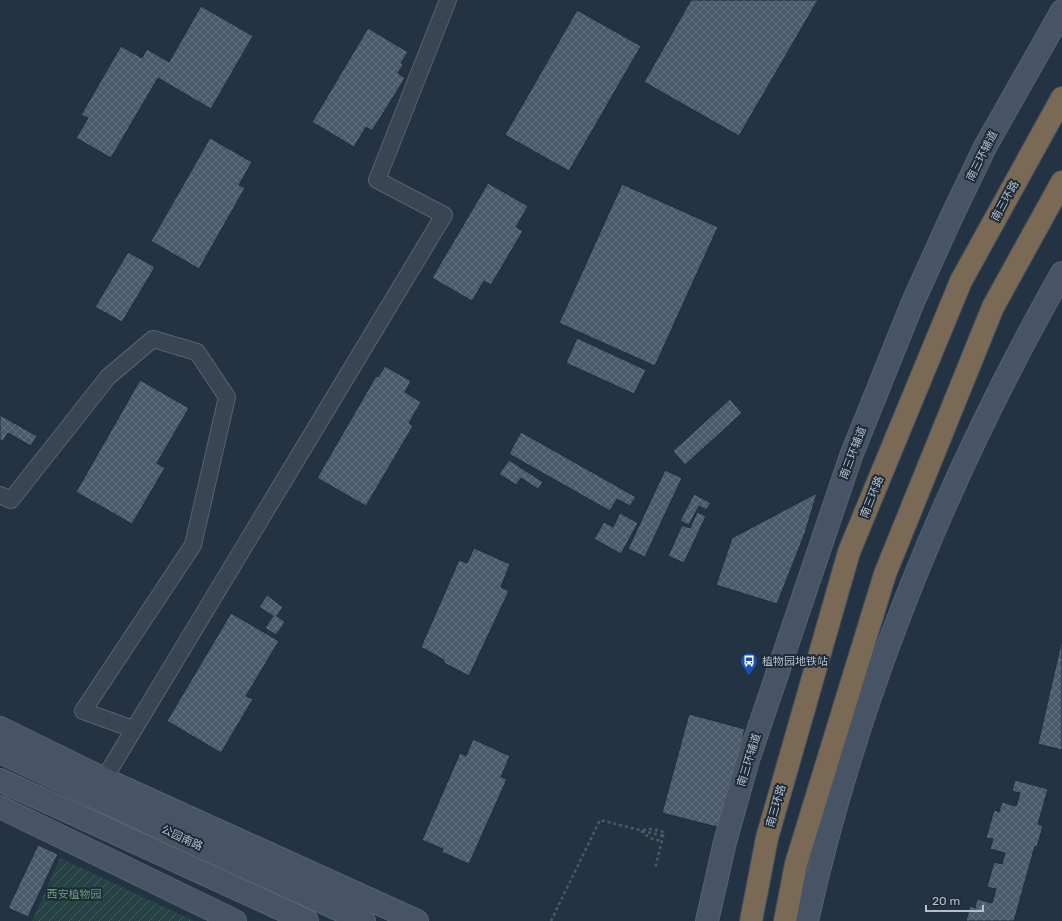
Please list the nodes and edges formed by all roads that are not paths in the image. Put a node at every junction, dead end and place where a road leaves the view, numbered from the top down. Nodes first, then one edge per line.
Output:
1 (448, 0) edge
2 (1062, 11) edge
3 (1062, 98) edge
4 (1062, 182) edge
5 (1062, 273) edge
6 (0, 494) edge
7 (0, 728) edge
8 (133, 729) junction
9 (0, 752) edge
10 (104, 779) junction
11 (0, 780) edge
12 (0, 807) edge
13 (235, 921) edge
14 (307, 921) edge
15 (364, 921) edge
16 (417, 921) edge
17 (707, 921) edge
18 (752, 921) edge
19 (785, 921) edge
20 (807, 921) edge

1 - 8 street
2 - 17 main road, 南三环辅道
3 - 18 highway, 南三环路
4 - 19 highway
5 - 20 main road
6 - 8 street
7 - 10 main road
8 - 10 street
9 - 15 main road, 公园南路
10 - 16 main road
11 - 14 main road, 公园南路
12 - 13 main road

